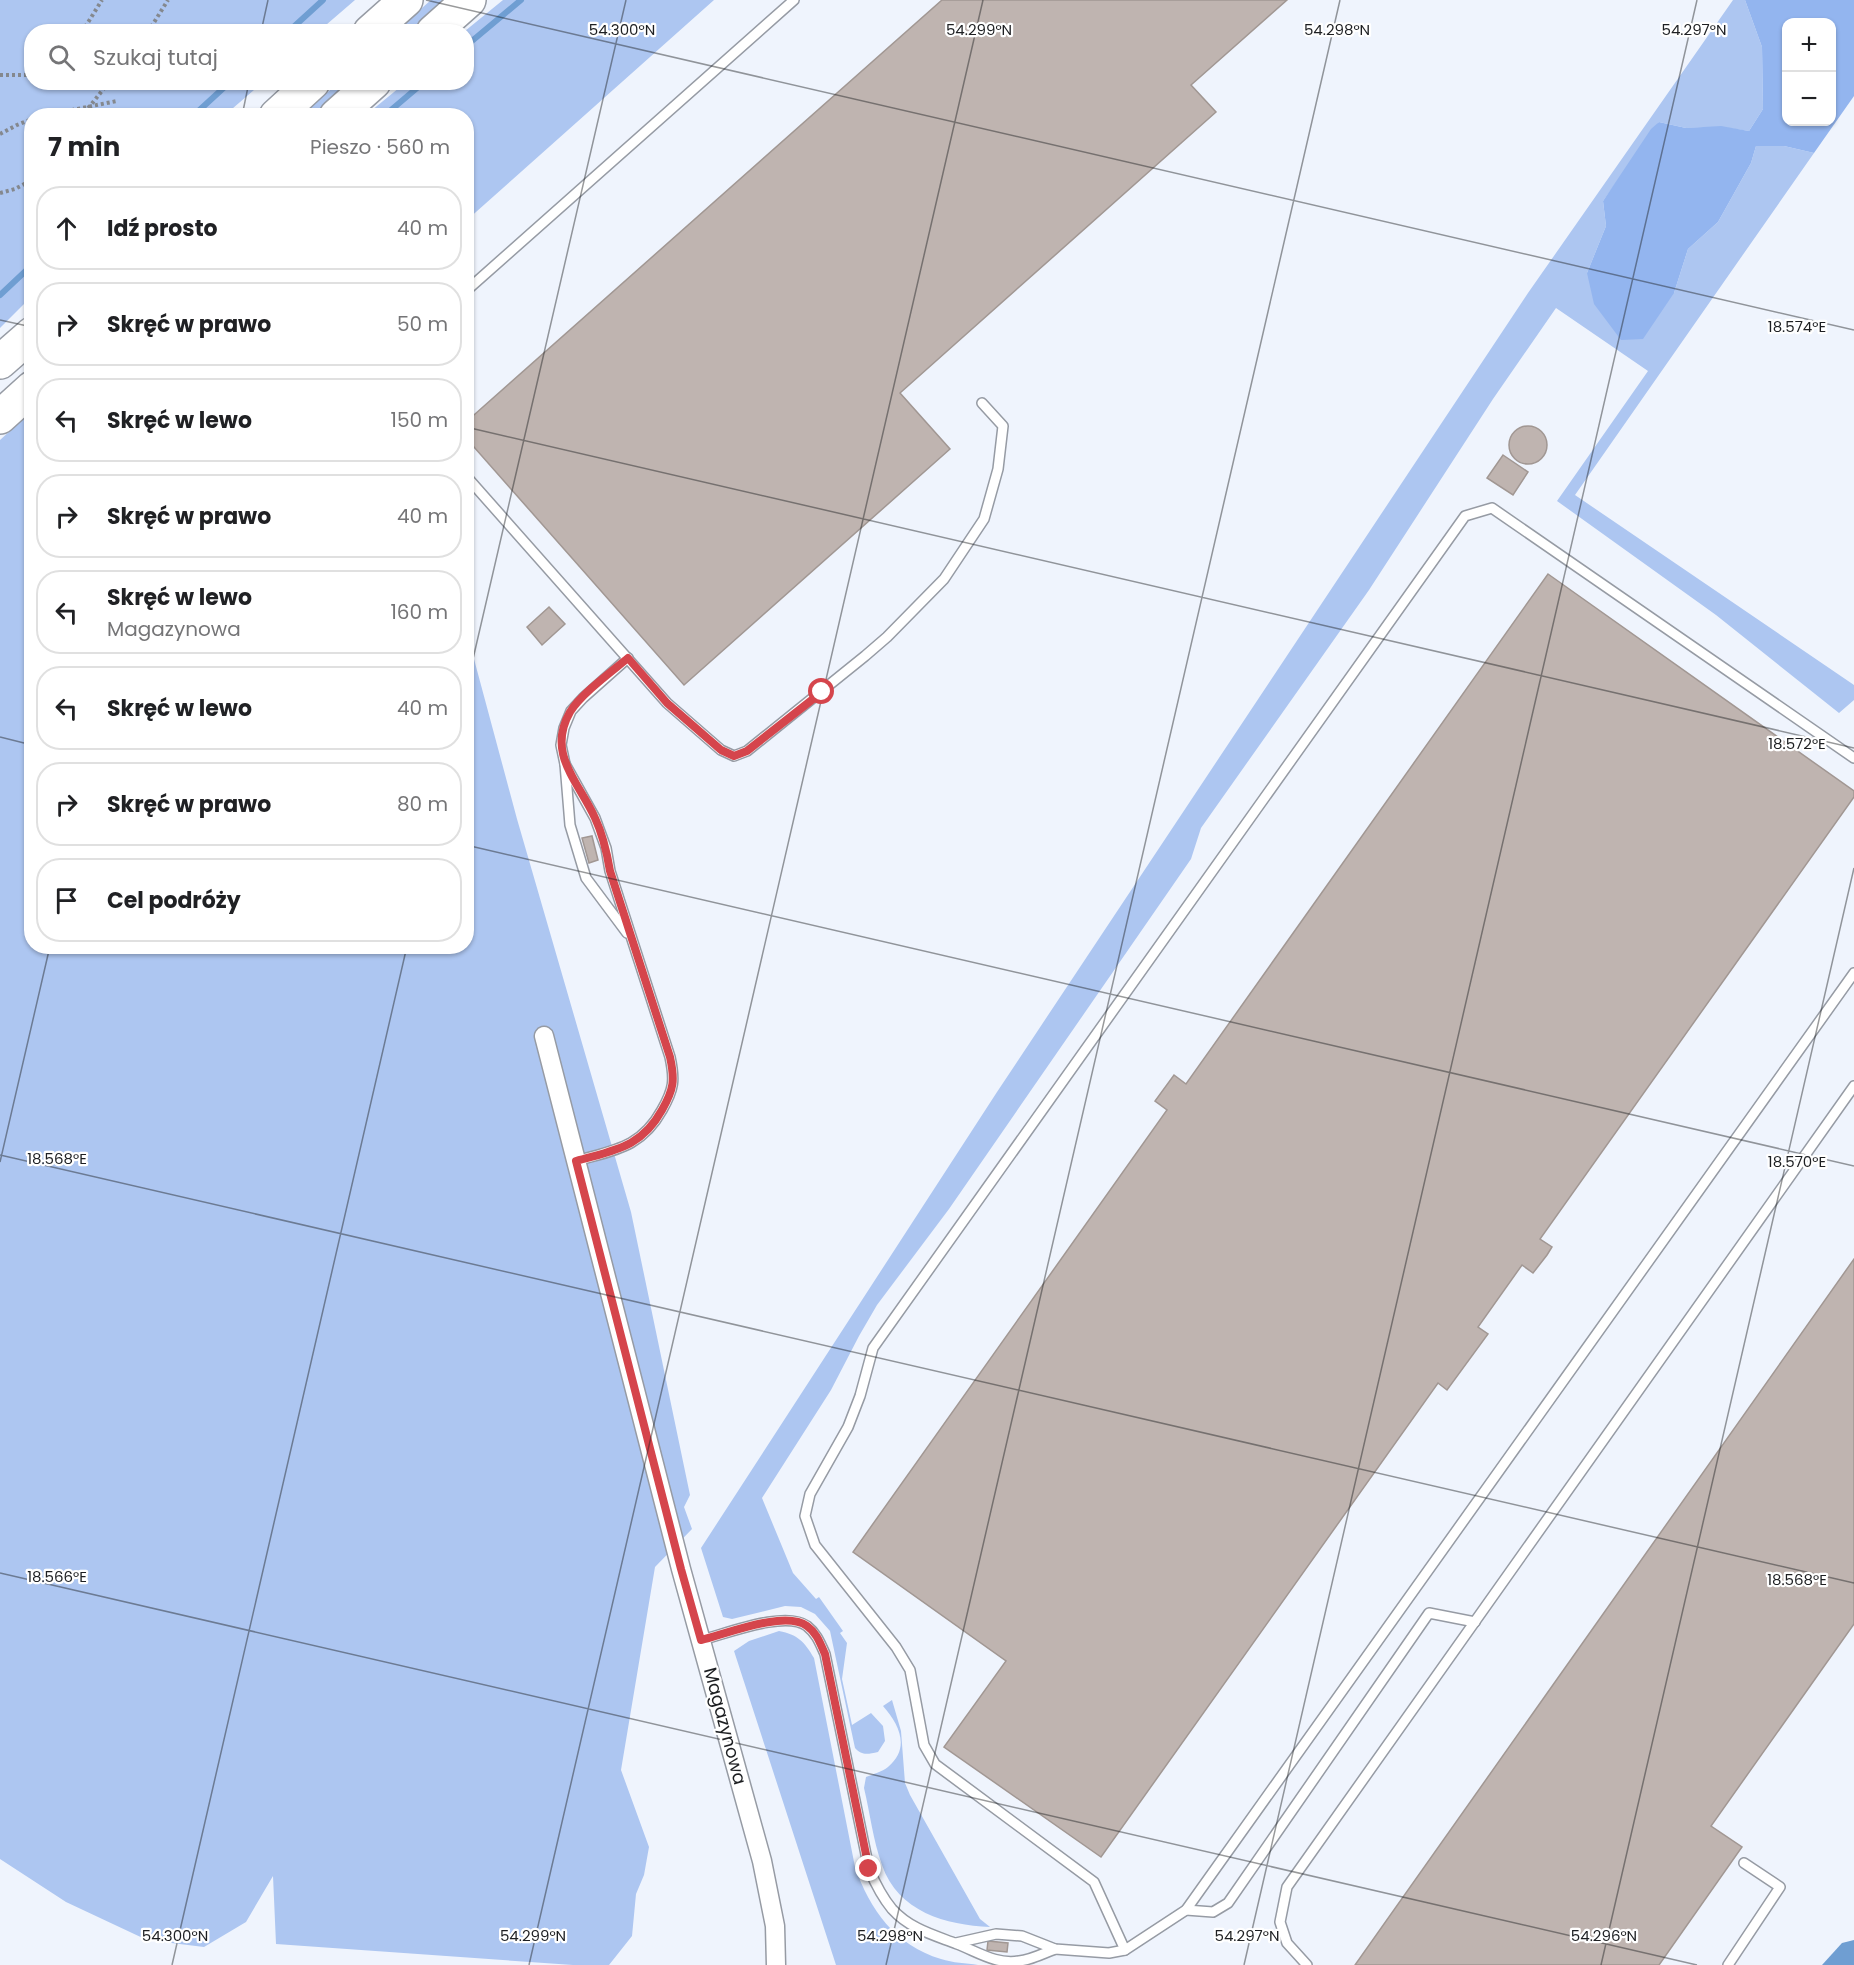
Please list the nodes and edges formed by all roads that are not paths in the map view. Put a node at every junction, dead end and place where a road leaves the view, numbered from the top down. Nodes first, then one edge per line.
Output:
1 (406, 0) edge
2 (469, 0) edge
3 (794, 0) edge
4 (379, 24) edge
5 (442, 24) edge
6 (304, 90) edge
7 (365, 90) edge
8 (285, 108) edge
9 (345, 108) edge
10 (474, 284) edge
11 (24, 341) edge
12 (0, 362) edge
13 (24, 395) edge
14 (982, 403) dead end
15 (0, 417) edge
16 (474, 485) edge
17 (628, 658) junction
18 (1854, 758) edge
19 (565, 764) junction
20 (632, 940) junction
21 (1854, 973) edge
22 (544, 1036) dead end
23 (1854, 1086) edge
24 (576, 1161) junction
25 (1475, 1622) junction
26 (701, 1640) junction
27 (1744, 1863) dead end
28 (1186, 1910) junction
29 (956, 1943) junction
30 (1055, 1950) junction
31 (1125, 1950) junction
32 (776, 1965) edge
33 (1307, 1965) edge
34 (1728, 1965) edge

1 - 4 highway
2 - 5 highway
3 - 10 lane
6 - 8 highway
7 - 9 highway
11 - 12 highway
13 - 15 highway
14 - 17 lane
16 - 17 lane
17 - 19 lane
18 - 31 lane
19 - 20 lane
19 - 20 lane
20 - 24 lane
21 - 28 lane
22 - 24 street, Magazynowa
23 - 25 lane
24 - 26 street, Magazynowa
25 - 28 lane
25 - 33 lane
26 - 29 lane
26 - 32 street, Magazynowa
27 - 34 lane
28 - 31 lane
29 - 30 lane
29 - 30 lane
30 - 31 lane

